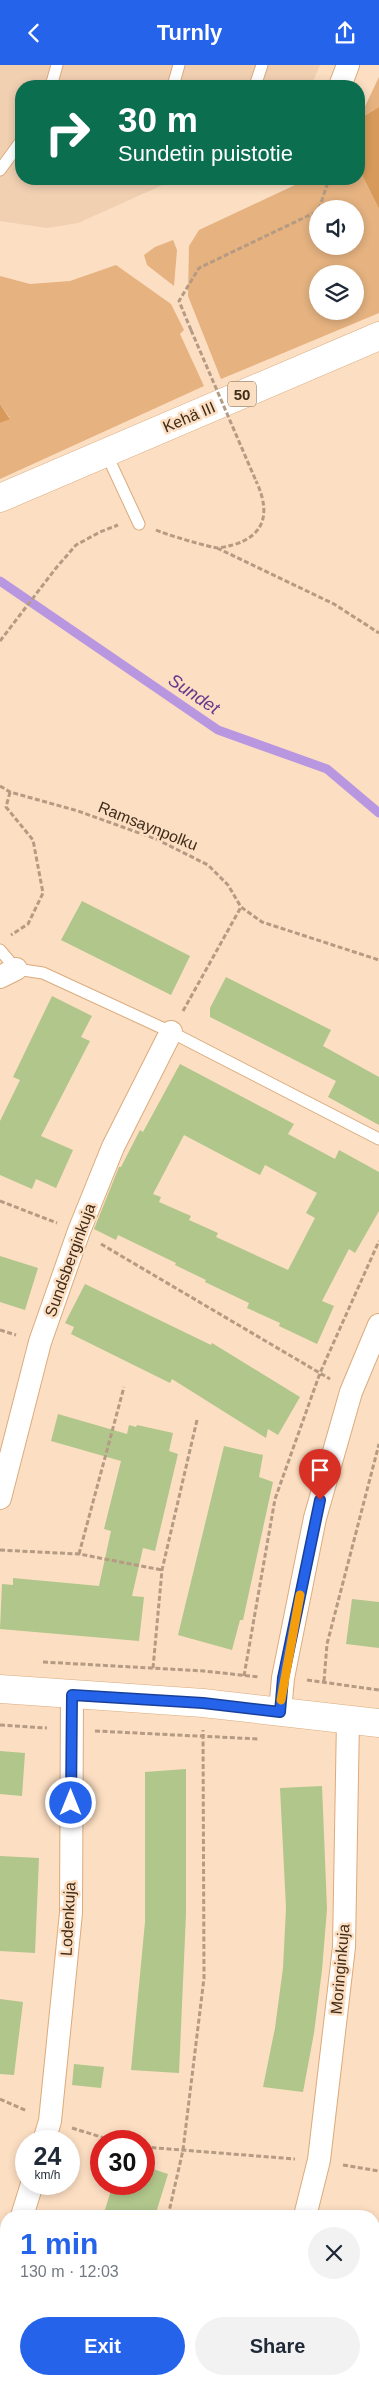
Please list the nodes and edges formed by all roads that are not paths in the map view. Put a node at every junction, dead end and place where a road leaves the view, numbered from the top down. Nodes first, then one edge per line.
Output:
1 (57, 65) edge
2 (179, 65) edge
3 (262, 65) edge
4 (348, 65) edge
5 (53, 80) edge
6 (175, 80) edge
7 (256, 80) edge
8 (342, 80) edge
9 (15, 149) edge
10 (0, 170) edge
11 (379, 337) edge
12 (105, 452) junction
13 (0, 498) edge
14 (139, 524) road end
15 (0, 950) edge
16 (8, 973) edge
17 (171, 1032) junction
18 (379, 1139) edge
19 (379, 1325) edge
20 (0, 1498) edge
21 (0, 1689) edge
22 (72, 1695) junction
23 (280, 1712) junction
24 (348, 1719) junction
25 (379, 1723) edge
26 (47, 2130) edge
27 (29, 2195) edge
28 (24, 2210) edge
29 (306, 2210) edge

1 - 5 lane
2 - 6 lane
3 - 7 lane
4 - 8 street
9 - 10 lane
11 - 12 main road, Kehä III / 50
12 - 13 main road, Kehä III / 50
12 - 14 lane
15 - 16 lane
16 - 17 lane
17 - 18 lane
17 - 20 street, Sundsberginkuja
19 - 23 street
21 - 22 main road
22 - 23 main road
22 - 26 street, Lodenkuja
23 - 24 main road
24 - 25 main road
24 - 29 street, Moringinkuja
27 - 28 street

